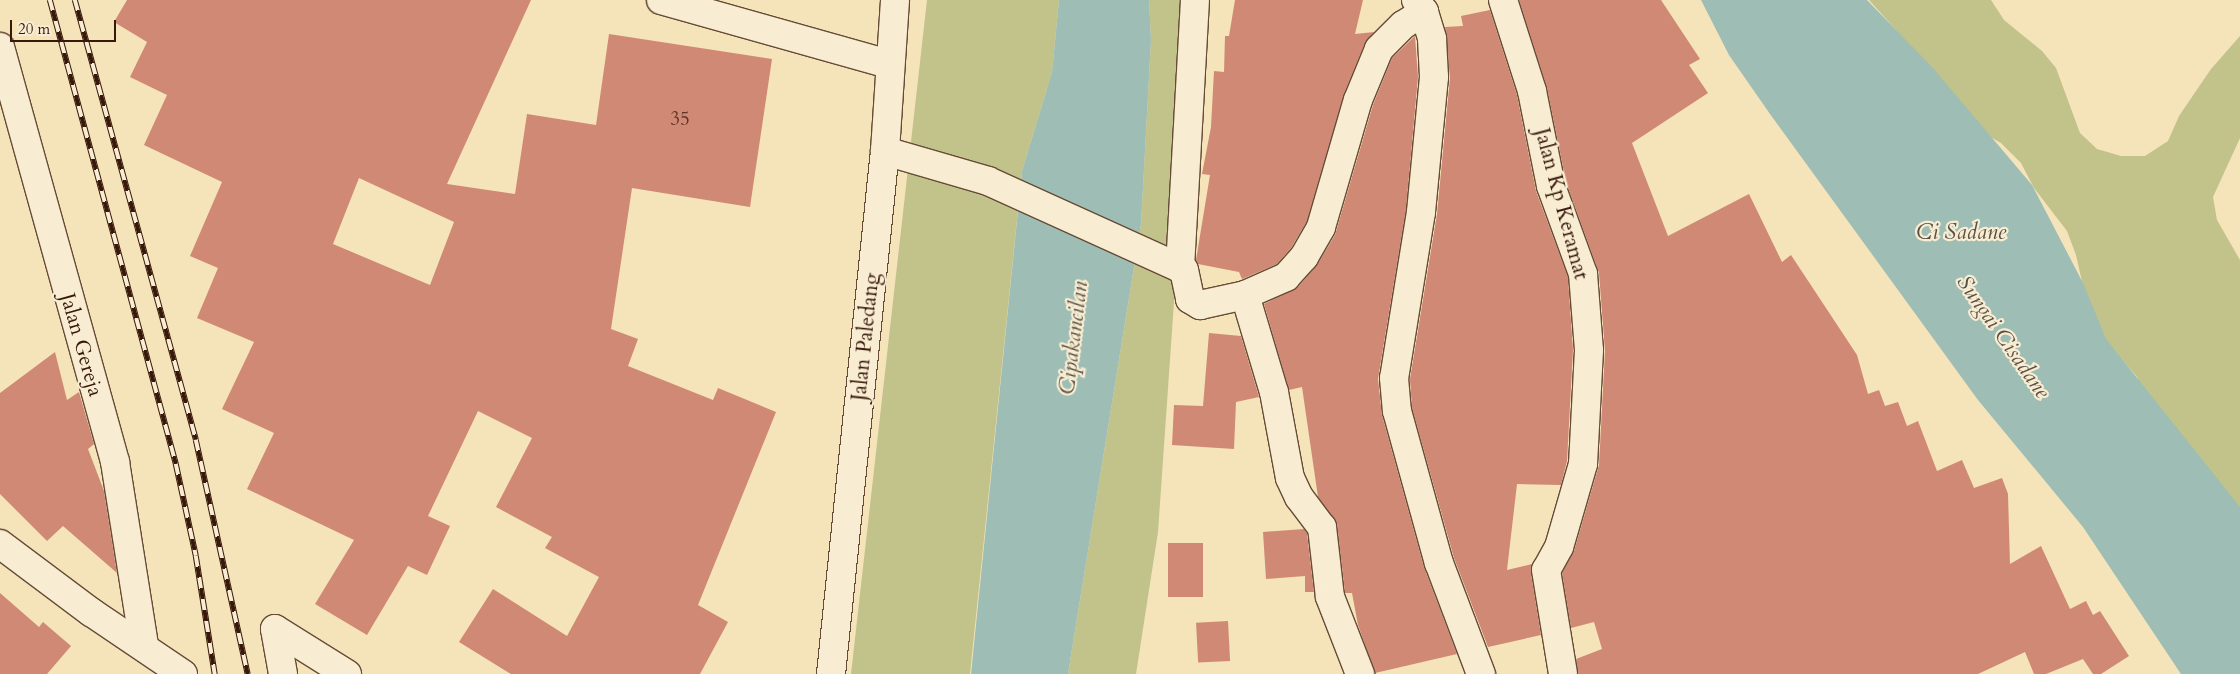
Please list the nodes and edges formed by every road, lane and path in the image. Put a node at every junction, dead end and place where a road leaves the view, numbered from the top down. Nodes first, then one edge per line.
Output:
1 (661, 0) edge
2 (895, 0) edge
3 (1195, 0) edge
4 (1503, 0) edge
5 (1420, 6) edge
6 (0, 47) edge
7 (890, 64) junction
8 (886, 151) junction
9 (1175, 266) junction
10 (1245, 295) junction
11 (0, 544) edge
12 (144, 646) junction
13 (183, 674) edge
14 (283, 674) edge
15 (347, 674) edge
16 (831, 674) edge
17 (1360, 674) edge
18 (1481, 674) edge
19 (1563, 674) edge

1 - 7 street
2 - 7 street, Jalan Paledang
3 - 9 street
4 - 19 street, Jalan Kp Keramat
5 - 10 street
5 - 18 street
6 - 12 street, Jalan Gereja
7 - 8 street, Jalan Paledang
8 - 9 street
8 - 16 street, Jalan Paledang
9 - 10 street
10 - 17 street
11 - 12 street
12 - 13 street
14 - 15 street

